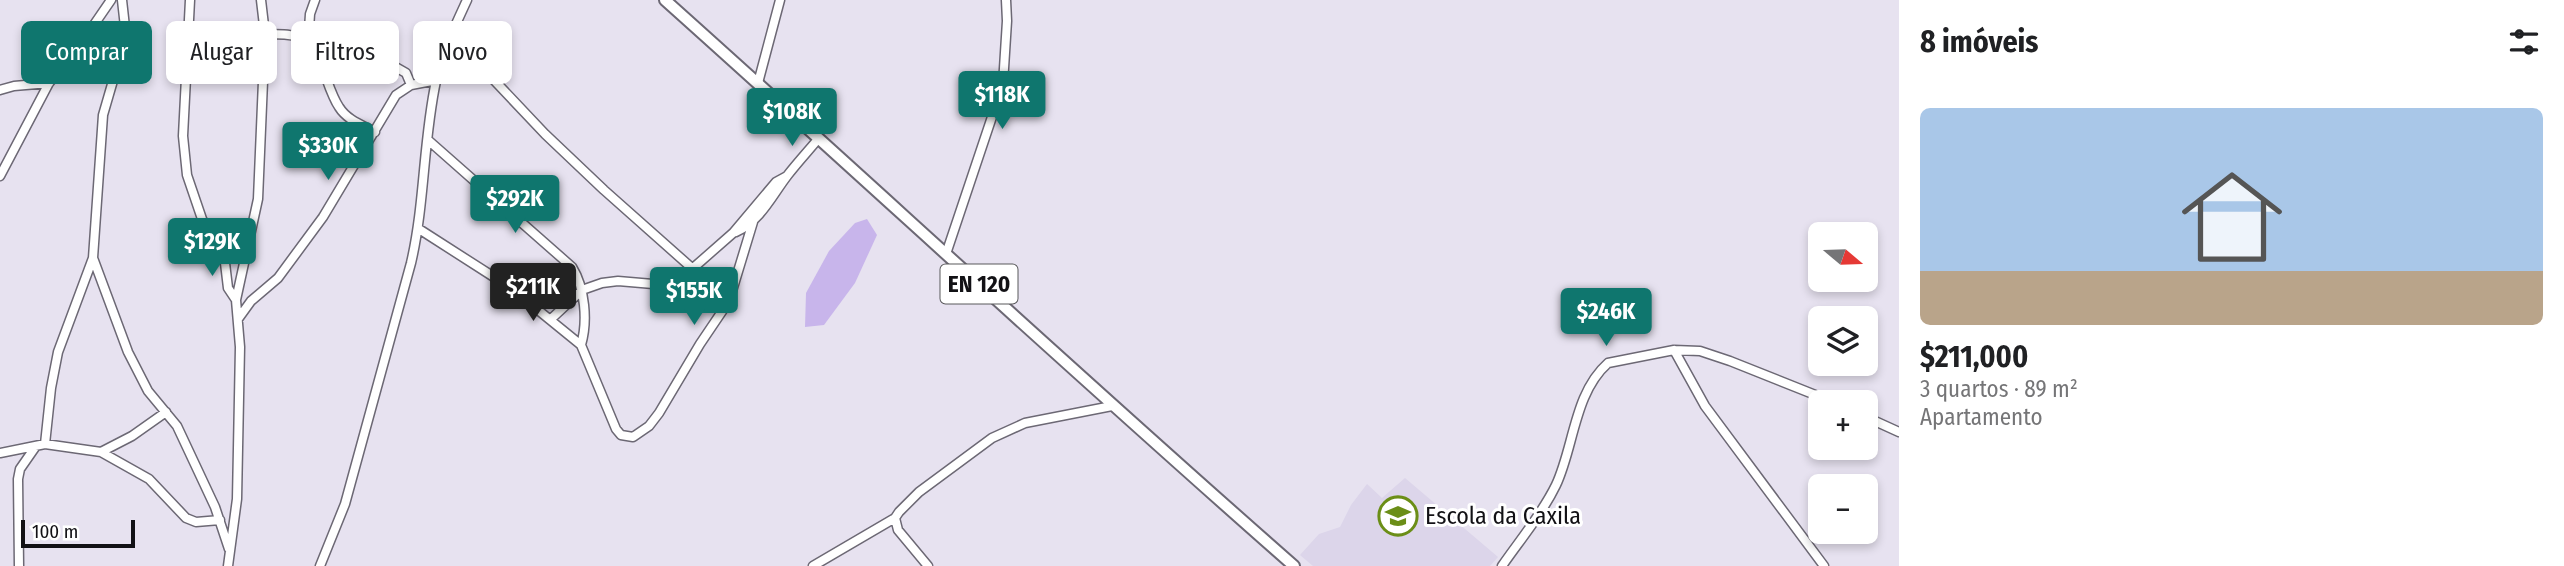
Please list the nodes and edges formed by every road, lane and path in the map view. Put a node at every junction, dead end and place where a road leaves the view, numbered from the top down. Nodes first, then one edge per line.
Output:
1 (111, 0) edge
2 (122, 0) edge
3 (191, 0) edge
4 (261, 0) edge
5 (315, 0) edge
6 (467, 0) edge
7 (665, 0) edge
8 (780, 0) edge
9 (1006, 0) edge
10 (97, 21) edge
11 (263, 21) edge
12 (310, 21) edge
13 (458, 21) edge
14 (399, 69) edge
15 (758, 83) junction
16 (43, 84) edge
17 (49, 84) edge
18 (263, 84) edge
19 (330, 84) edge
20 (415, 84) edge
21 (436, 84) edge
22 (498, 84) edge
23 (411, 85) junction
24 (0, 90) edge
25 (375, 132) junction
26 (819, 138) junction
27 (428, 140) junction
28 (0, 176) edge
29 (787, 176) junction
30 (753, 222) junction
31 (419, 229) junction
32 (733, 233) junction
33 (946, 254) junction
34 (93, 258) junction
35 (692, 269) junction
36 (582, 290) junction
37 (236, 300) junction
38 (729, 301) junction
39 (551, 319) junction
40 (238, 320) junction
41 (581, 345) junction
42 (1674, 350) junction
43 (1808, 392) edge
44 (1112, 406) junction
45 (166, 412) junction
46 (1878, 422) edge
47 (1899, 432) edge
48 (40, 445) junction
49 (101, 452) junction
50 (0, 453) edge
51 (895, 518) junction
52 (220, 520) junction
53 (229, 549) junction
54 (19, 566) edge
55 (228, 566) edge
56 (320, 566) edge
57 (813, 566) edge
58 (928, 566) edge
59 (1294, 566) edge
60 (1502, 566) edge
61 (1824, 566) edge

1 - 10 street
2 - 34 street
3 - 37 street
4 - 11 street
5 - 12 street
6 - 13 street
7 - 15 main road, EN 120
8 - 15 street
9 - 33 street
14 - 23 street
15 - 26 main road, EN 120
16 - 24 street
17 - 28 street
18 - 37 street
19 - 25 street
20 - 23 street
21 - 27 street
22 - 35 street
23 - 25 street
25 - 40 street
26 - 29 street
26 - 33 main road, EN 120
27 - 31 street
27 - 36 street
29 - 30 street
29 - 32 street
30 - 32 street
30 - 38 street
31 - 39 street
31 - 56 street
32 - 35 street
33 - 44 main road, EN 120
34 - 45 street
34 - 48 street
35 - 36 street
35 - 38 street
36 - 39 street
36 - 41 street
37 - 40 street
38 - 41 street
39 - 41 street
40 - 53 street
42 - 43 street
42 - 60 street
42 - 61 street
44 - 51 street
44 - 59 main road, EN 120
45 - 49 street
45 - 52 street
46 - 47 street
48 - 49 street
48 - 50 street
48 - 54 street
49 - 52 street
51 - 57 street
51 - 58 street
52 - 53 street
53 - 55 street

